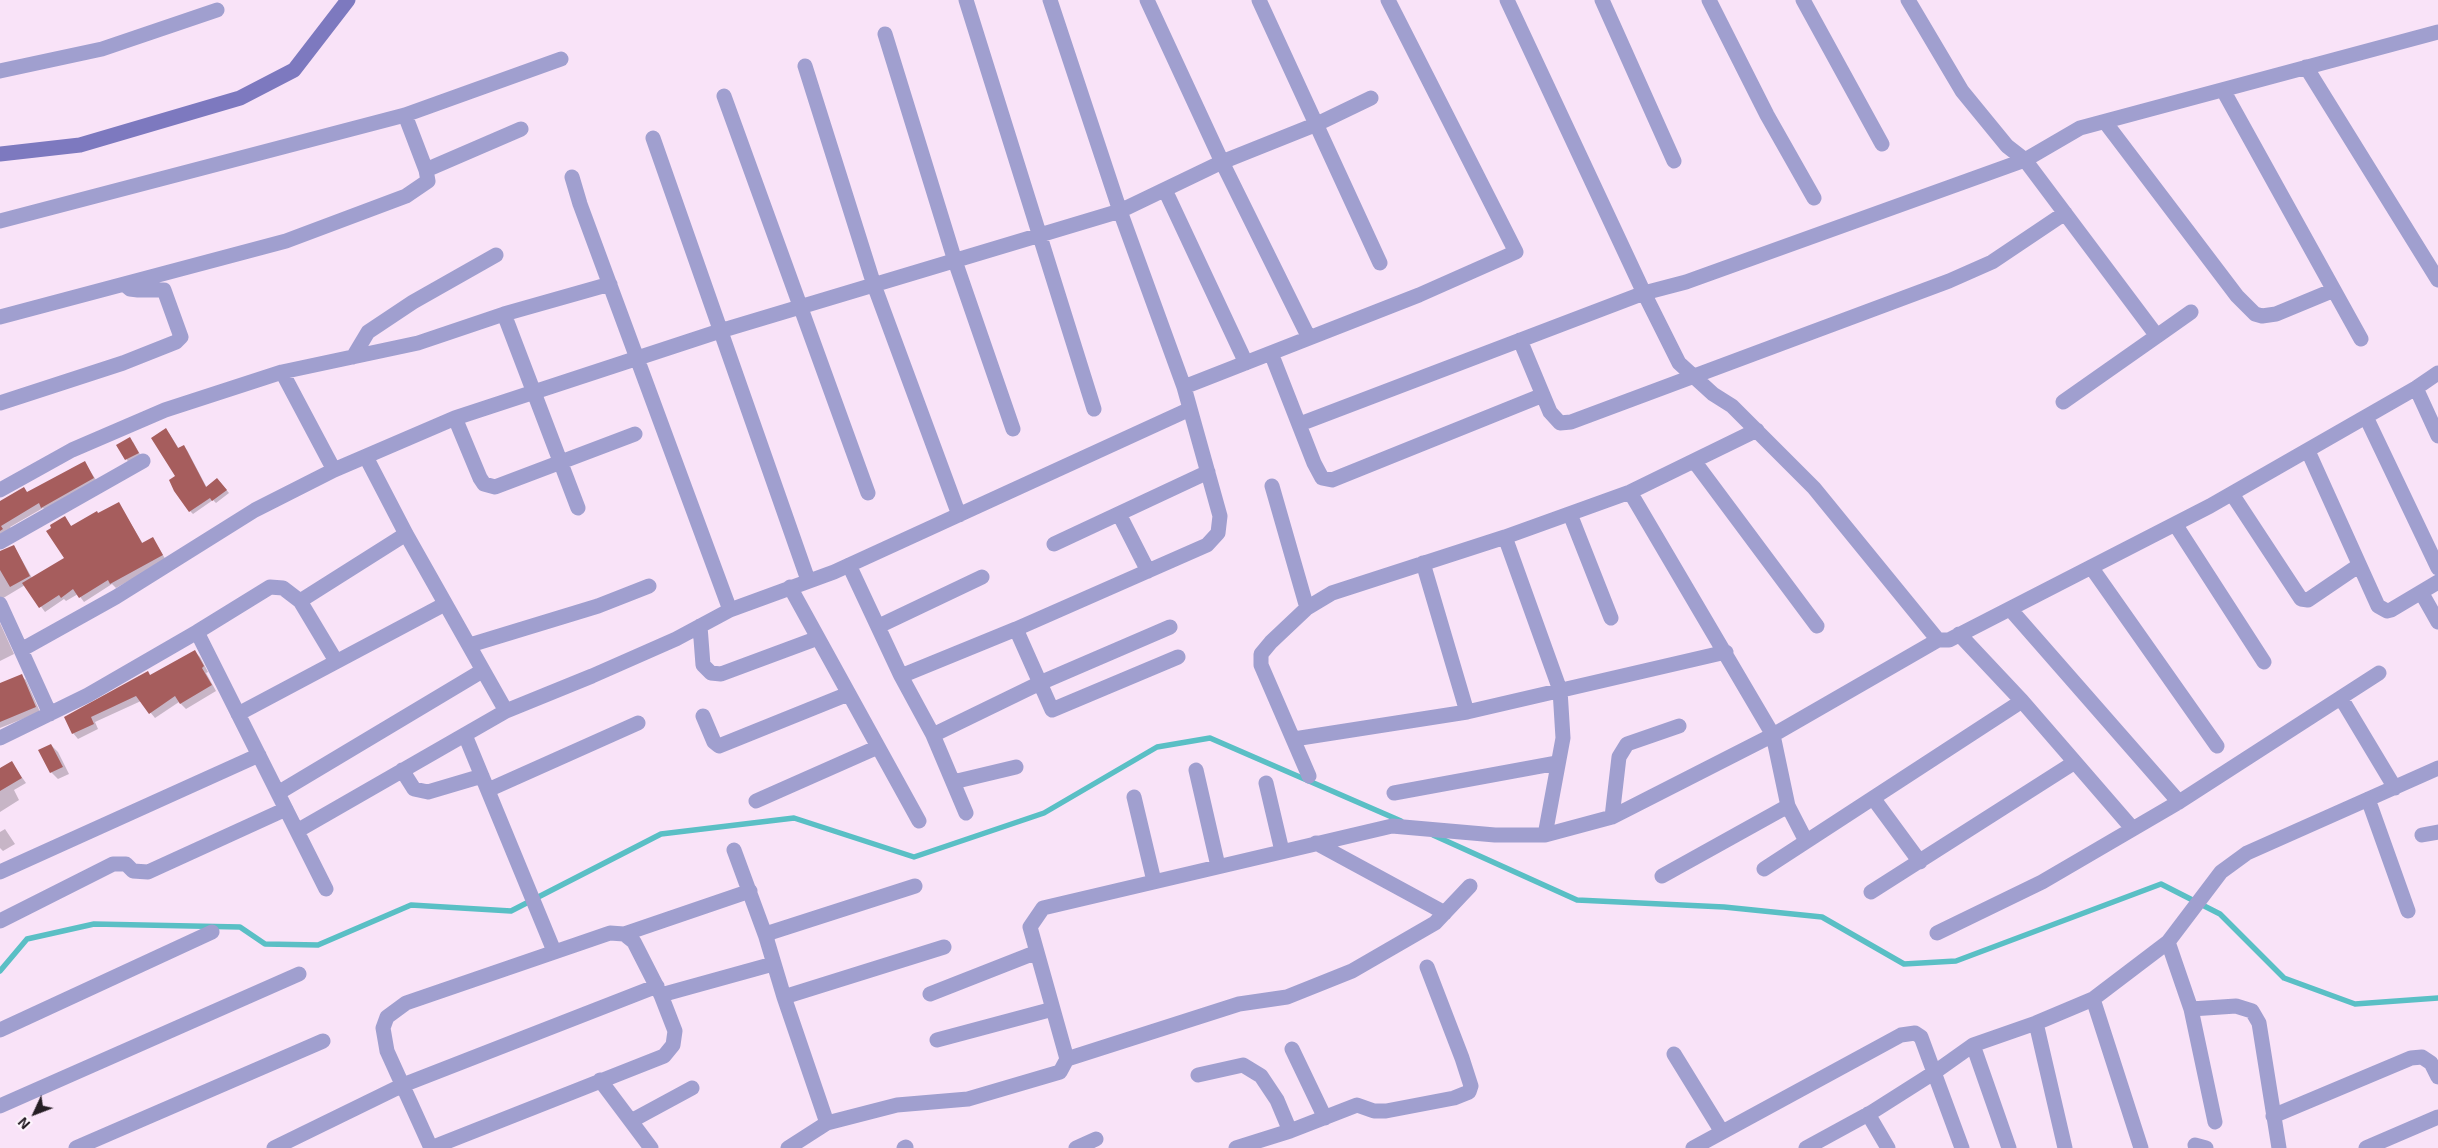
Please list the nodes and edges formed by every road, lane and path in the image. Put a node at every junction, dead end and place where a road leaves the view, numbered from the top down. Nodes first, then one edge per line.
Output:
1 (348, 0) edge
2 (966, 0) edge
3 (1050, 0) edge
4 (1147, 0) edge
5 (1259, 0) edge
6 (1388, 0) edge
7 (1507, 0) edge
8 (1602, 0) edge
9 (1709, 0) edge
10 (1803, 0) edge
11 (1908, 0) edge
12 (217, 10) dead end
13 (2438, 32) edge
14 (885, 34) dead end
15 (562, 60) dead end
16 (805, 66) dead end
17 (2306, 67) junction
18 (0, 71) edge
19 (2223, 90) junction
20 (724, 96) dead end
21 (1371, 98) dead end
22 (405, 115) junction
23 (2104, 122) junction
24 (1317, 124) junction
25 (521, 129) dead end
26 (653, 138) dead end
27 (1882, 144) dead end
28 (0, 154) edge
29 (2025, 160) junction
30 (1674, 161) dead end
31 (1222, 162) junction
32 (426, 170) junction
33 (572, 177) dead end
34 (1165, 190) junction
35 (1814, 198) dead end
36 (1120, 211) junction
37 (2065, 213) junction
38 (0, 221) edge
39 (1038, 236) junction
40 (496, 255) dead end
41 (955, 261) junction
42 (1380, 263) dead end
43 (2438, 280) edge
44 (124, 284) junction
45 (610, 284) junction
46 (874, 285) junction
47 (2334, 290) junction
48 (1644, 293) junction
49 (800, 308) junction
50 (2191, 312) dead end
51 (504, 314) junction
52 (0, 317) edge
53 (720, 331) junction
54 (2157, 336) junction
55 (1309, 338) junction
56 (2361, 339) dead end
57 (1520, 340) junction
58 (1271, 353) junction
59 (353, 357) junction
60 (637, 359) junction
61 (1246, 362) junction
62 (282, 372) junction
63 (2438, 373) edge
64 (1691, 375) junction
65 (1184, 387) junction
66 (2416, 388) junction
67 (533, 392) junction
68 (1543, 395) junction
69 (2063, 402) dead end
70 (0, 403) edge
71 (1094, 409) dead end
72 (1190, 409) junction
73 (2366, 417) junction
74 (455, 418) junction
75 (1300, 424) junction
76 (1013, 429) dead end
77 (1757, 430) junction
78 (634, 434) dead end
79 (2438, 436) edge
80 (2308, 450) junction
81 (366, 457) junction
82 (1694, 460) junction
83 (143, 461) dead end
84 (560, 463) junction
85 (334, 470) junction
86 (1208, 472) junction
87 (1272, 486) dead end
88 (0, 490) edge
89 (868, 492) dead end
90 (1630, 492) junction
91 (2232, 494) junction
92 (578, 508) dead end
93 (1120, 514) junction
94 (1570, 514) junction
95 (960, 515) junction
96 (2175, 524) junction
97 (406, 534) junction
98 (1504, 537) junction
99 (0, 542) edge
100 (1054, 544) dead end
101 (1423, 563) junction
102 (849, 566) junction
103 (2358, 566) junction
104 (2091, 567) junction
105 (2438, 568) edge
106 (1148, 571) junction
107 (982, 577) dead end
108 (808, 580) junction
109 (2438, 582) edge
110 (649, 586) dead end
111 (790, 588) junction
112 (2421, 592) junction
113 (300, 602) junction
114 (0, 604) edge
115 (445, 604) junction
116 (1307, 608) junction
117 (2010, 609) junction
118 (730, 610) junction
119 (1611, 618) dead end
120 (2438, 622) edge
121 (700, 626) junction
122 (879, 626) junction
123 (1817, 626) dead end
124 (1170, 627) dead end
125 (1016, 629) junction
126 (197, 632) junction
127 (1959, 634) junction
128 (818, 638) junction
129 (1938, 640) junction
130 (470, 645) junction
131 (21, 650) junction
132 (1726, 652) junction
133 (1178, 657) dead end
134 (336, 661) junction
135 (2264, 662) dead end
136 (482, 671) junction
137 (2380, 673) dead end
138 (902, 676) junction
139 (1040, 684) junction
140 (1560, 690) junction
141 (848, 694) junction
142 (2341, 698) junction
143 (2022, 701) junction
144 (506, 711) junction
145 (1467, 712) junction
146 (50, 714) junction
147 (238, 714) junction
148 (703, 716) dead end
149 (638, 723) dead end
150 (1679, 726) dead end
151 (465, 735) junction
152 (933, 735) junction
153 (1773, 735) junction
154 (0, 738) edge
155 (1294, 739) junction
156 (2217, 746) dead end
157 (878, 747) junction
158 (259, 755) junction
159 (2075, 762) junction
160 (1557, 763) junction
161 (1016, 767) dead end
162 (2438, 768) edge
163 (402, 770) junction
164 (1196, 770) dead end
165 (482, 776) junction
166 (1309, 776) dead end
167 (953, 782) junction
168 (1266, 783) dead end
169 (2395, 788) junction
170 (488, 790) junction
171 (278, 793) junction
172 (1394, 793) dead end
173 (1134, 796) dead end
174 (1872, 798) junction
175 (2368, 799) junction
176 (756, 801) dead end
177 (2179, 802) junction
178 (1788, 806) junction
179 (286, 809) junction
180 (966, 813) dead end
181 (1612, 817) junction
182 (919, 821) dead end
183 (2132, 828) junction
184 (297, 831) junction
185 (2438, 832) edge
186 (1545, 835) junction
187 (2422, 835) dead end
188 (1806, 841) junction
189 (1316, 843) junction
190 (734, 850) dead end
191 (1282, 851) junction
192 (1920, 862) junction
193 (1218, 866) junction
194 (1764, 869) dead end
195 (0, 872) edge
196 (1662, 876) dead end
197 (1154, 881) junction
198 (915, 886) dead end
199 (1470, 886) dead end
200 (326, 889) dead end
201 (750, 892) junction
202 (1871, 892) dead end
203 (2408, 911) dead end
204 (1445, 913) junction
205 (0, 921) edge
206 (212, 932) dead end
207 (1937, 933) dead end
208 (624, 934) junction
209 (766, 937) junction
210 (2168, 942) junction
211 (944, 947) dead end
212 (554, 951) junction
213 (1037, 952) junction
214 (773, 964) junction
215 (1427, 967) dead end
216 (299, 974) dead end
217 (659, 991) junction
218 (930, 994) dead end
219 (784, 997) junction
220 (2093, 999) junction
221 (2191, 1009) junction
222 (1053, 1010) junction
223 (2036, 1023) junction
224 (0, 1030) edge
225 (938, 1040) dead end
226 (323, 1041) dead end
227 (1973, 1045) junction
228 (1292, 1049) dead end
229 (1674, 1054) dead end
230 (1067, 1059) junction
231 (1935, 1072) junction
232 (1198, 1075) dead end
233 (2438, 1077) edge
234 (600, 1080) junction
235 (402, 1085) junction
236 (692, 1088) dead end
237 (0, 1106) edge
238 (1868, 1114) junction
239 (2273, 1116) junction
240 (2438, 1117) edge
241 (1326, 1118) junction
242 (631, 1121) junction
243 (2215, 1122) dead end
244 (827, 1123) junction
245 (1290, 1131) junction
246 (1722, 1132) junction
247 (1096, 1139) dead end
248 (76, 1148) edge
249 (274, 1148) edge
250 (431, 1148) edge
251 (651, 1148) edge
252 (788, 1148) edge
253 (1076, 1148) edge
254 (1236, 1148) edge
255 (1693, 1148) edge
256 (1806, 1148) edge
257 (1888, 1148) edge
258 (1962, 1148) edge
259 (2009, 1148) edge
260 (2064, 1148) edge
261 (2141, 1148) edge
262 (2279, 1148) edge
263 (2366, 1148) edge

1 - 28 street
2 - 39 street
3 - 36 street
4 - 31 street
5 - 24 street
6 - 55 street
7 - 48 street
8 - 30 street
9 - 35 street
10 - 27 street
11 - 29 street
12 - 18 street
13 - 17 street
14 - 41 street
15 - 22 street
16 - 46 street
17 - 19 street
17 - 43 street
19 - 23 street
19 - 47 street
20 - 49 street
21 - 24 street
22 - 32 street
22 - 38 street
23 - 29 street
23 - 47 street
24 - 31 street
24 - 42 street
25 - 32 street
26 - 53 street
29 - 37 street
29 - 48 street
31 - 34 street
31 - 55 street
32 - 44 street
33 - 45 street
34 - 36 street
34 - 61 street
36 - 39 street
36 - 65 street
37 - 54 street
37 - 64 street
39 - 41 street
39 - 71 street
40 - 59 street
41 - 46 street
41 - 76 street
44 - 52 street
44 - 70 street
45 - 51 street
45 - 60 street
46 - 49 street
46 - 95 street
47 - 56 street
48 - 57 street
48 - 64 street
49 - 53 street
49 - 89 street
50 - 54 street
51 - 59 street
51 - 67 street
53 - 60 street
53 - 108 street
54 - 69 street
55 - 58 street
57 - 68 street
57 - 75 street
58 - 61 street
58 - 75 street
59 - 62 street
60 - 67 street
60 - 118 street
61 - 65 street
62 - 85 street
62 - 88 street
63 - 66 street
64 - 68 street
64 - 77 street
65 - 72 street
66 - 73 street
66 - 79 street
67 - 74 street
67 - 84 street
68 - 75 street
72 - 86 street
72 - 95 street
73 - 80 street
73 - 105 street
74 - 81 street
74 - 84 street
77 - 82 street
77 - 129 street
78 - 84 street
80 - 91 street
80 - 103 street
81 - 85 street
81 - 97 street
82 - 90 street
82 - 123 street
83 - 99 street
84 - 92 street
85 - 131 street
86 - 93 street
86 - 106 street
87 - 116 street
90 - 94 street
90 - 132 street
91 - 96 street
91 - 103 street
93 - 100 street
93 - 106 street
94 - 98 street
94 - 119 street
95 - 102 street
96 - 104 street
96 - 135 street
97 - 113 street
97 - 115 street
98 - 101 street
98 - 140 street
101 - 116 street
101 - 145 street
102 - 108 street
102 - 122 street
103 - 112 street
104 - 117 street
104 - 156 street
106 - 125 street
107 - 122 street
108 - 111 street
109 - 112 street
110 - 130 street
111 - 118 street
111 - 128 street
112 - 120 street
113 - 126 street
113 - 134 street
114 - 131 street
115 - 130 street
115 - 134 street
116 - 155 street
117 - 127 street
117 - 177 street
118 - 121 street
121 - 128 street
121 - 144 street
122 - 138 street
124 - 139 street
125 - 138 street
125 - 139 street
126 - 146 street
126 - 147 street
127 - 129 street
127 - 143 street
128 - 141 street
129 - 153 street
130 - 136 street
131 - 146 street
132 - 140 street
132 - 153 street
133 - 139 street
134 - 147 street
136 - 144 street
136 - 171 street
137 - 142 street
138 - 152 street
139 - 152 street
140 - 145 street
140 - 160 street
141 - 148 street
141 - 157 street
142 - 169 street
142 - 177 street
143 - 159 street
143 - 174 street
144 - 151 street
145 - 155 street
146 - 154 street
147 - 158 street
149 - 170 street
150 - 181 street
151 - 163 street
151 - 165 street
152 - 167 street
153 - 178 street
153 - 181 street
155 - 166 street
157 - 176 street
157 - 182 street
158 - 171 street
158 - 195 street
159 - 183 street
159 - 192 street
160 - 172 street
160 - 186 street
161 - 167 street
162 - 169 street
163 - 165 street
163 - 184 street
164 - 193 street
165 - 170 street
167 - 180 street
168 - 191 street
169 - 175 street
170 - 212 street
171 - 179 street
173 - 197 street
174 - 188 street
174 - 192 street
175 - 203 street
175 - 210 street
177 - 183 street
178 - 188 street
178 - 196 street
179 - 184 street
179 - 205 street
181 - 186 street
183 - 207 street
184 - 200 street
185 - 187 street
186 - 189 street
188 - 194 street
189 - 191 street
189 - 204 street
190 - 201 street
191 - 193 street
192 - 202 street
193 - 197 street
197 - 213 street
198 - 209 street
199 - 204 street
201 - 208 street
201 - 209 street
204 - 230 street
206 - 224 street
208 - 212 street
208 - 217 street
209 - 214 street
210 - 220 street
210 - 221 street
211 - 219 street
212 - 235 street
213 - 218 street
213 - 222 street
214 - 217 street
214 - 219 street
215 - 241 street
216 - 237 street
217 - 234 street
217 - 235 street
219 - 244 street
220 - 223 street
220 - 261 street
221 - 239 street
221 - 243 street
222 - 225 street
222 - 230 street
223 - 227 street
223 - 260 street
226 - 248 street
227 - 231 street
227 - 259 street
228 - 241 street
229 - 246 street
230 - 244 street
231 - 238 street
231 - 246 street
231 - 258 street
232 - 245 street
233 - 239 street
234 - 242 street
234 - 250 street
235 - 249 street
235 - 250 street
236 - 242 street
238 - 256 street
238 - 257 street
239 - 262 street
240 - 263 street
241 - 245 street
242 - 251 street
244 - 252 street
245 - 254 street
246 - 255 street
247 - 253 street

